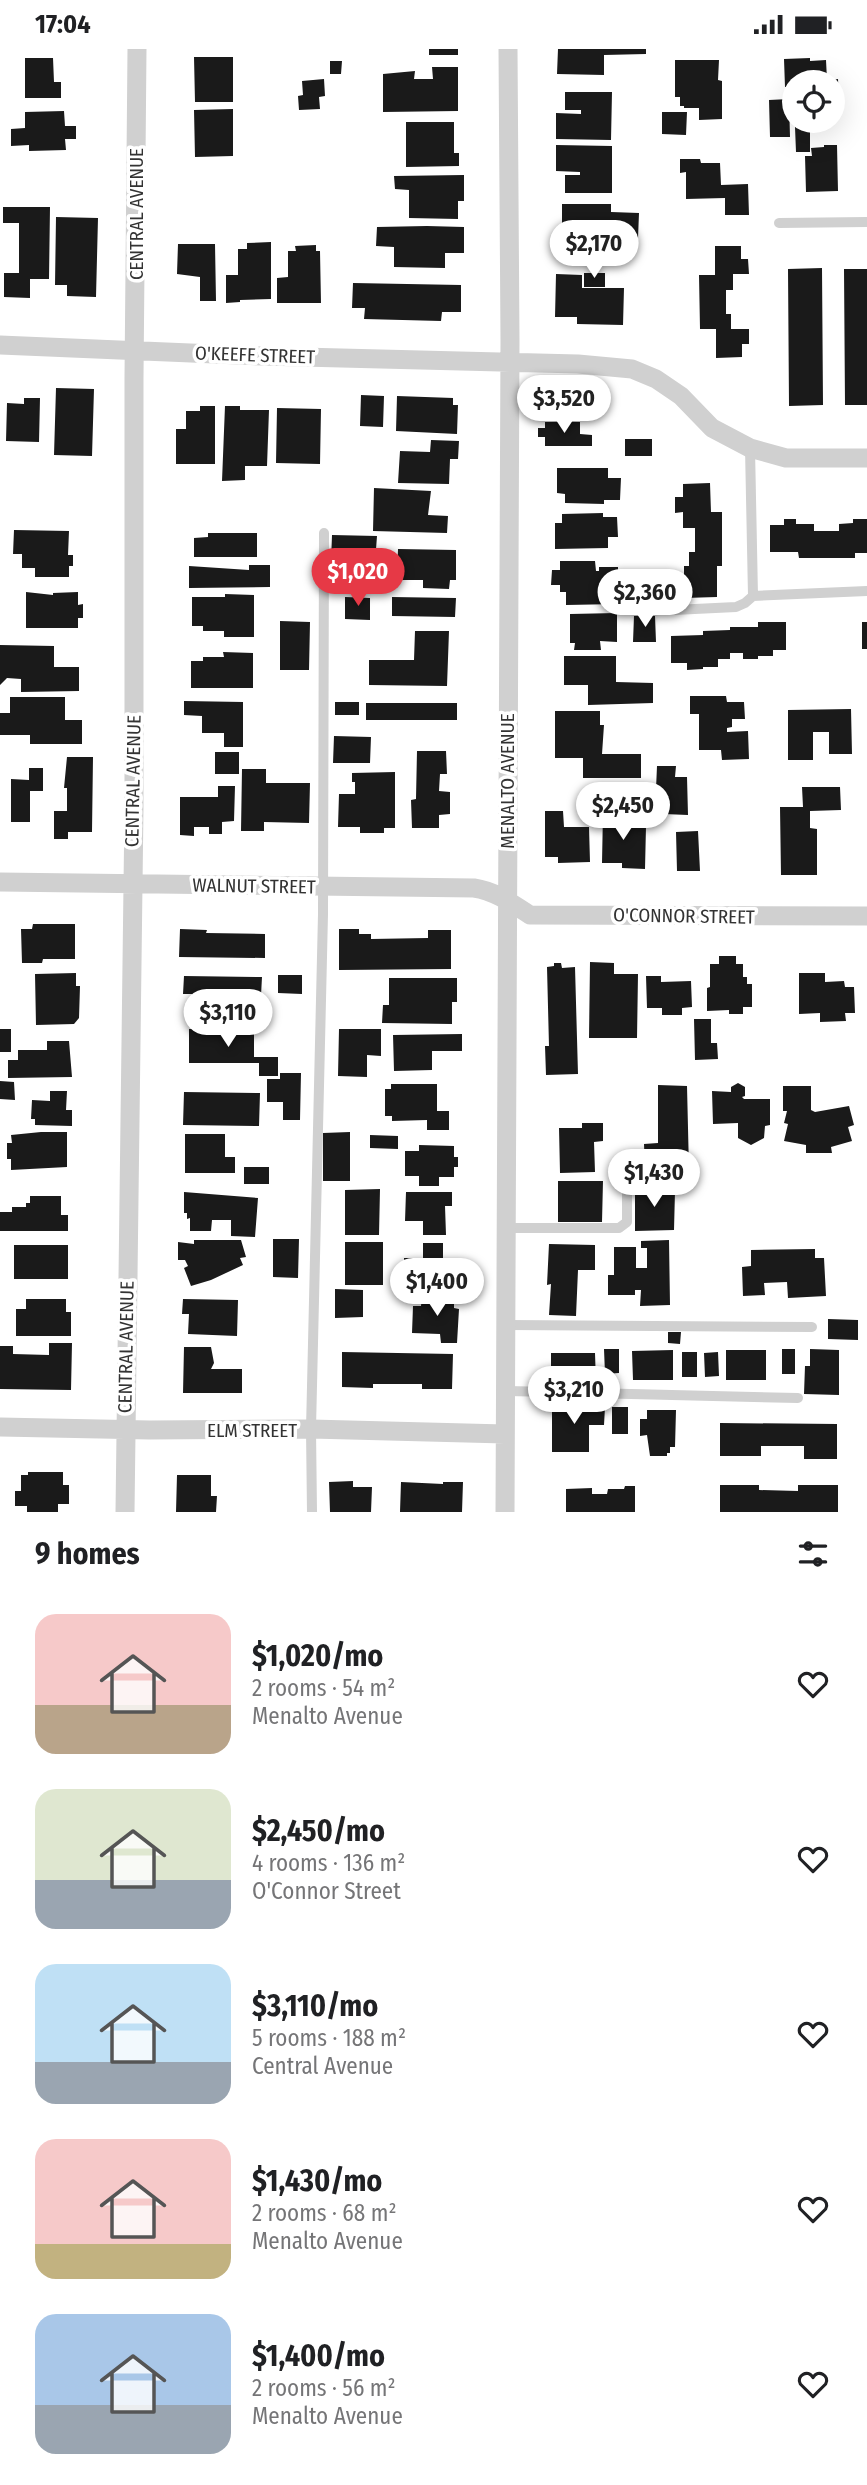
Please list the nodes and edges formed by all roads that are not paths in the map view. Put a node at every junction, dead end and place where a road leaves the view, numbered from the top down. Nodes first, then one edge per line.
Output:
1 (137, 49) edge
2 (508, 49) edge
3 (867, 222) edge
4 (779, 223) dead end
5 (0, 345) edge
6 (135, 350) junction
7 (510, 362) junction
8 (750, 449) junction
9 (867, 458) edge
10 (324, 533) dead end
11 (867, 591) edge
12 (753, 596) junction
13 (674, 610) dead end
14 (0, 882) edge
15 (131, 884) junction
16 (324, 888) junction
17 (506, 899) junction
18 (867, 916) edge
19 (627, 1191) dead end
20 (505, 1228) junction
21 (505, 1325) junction
22 (812, 1327) dead end
23 (504, 1391) junction
24 (798, 1398) dead end
25 (0, 1427) edge
26 (125, 1429) junction
27 (312, 1429) junction
28 (505, 1434) junction
29 (125, 1512) edge
30 (312, 1512) edge
31 (505, 1512) edge

1 - 6 street, CENTRAL AVENUE
2 - 7 street, MENALTO AVENUE
3 - 4 lane
5 - 6 street, O'KEEFE STREET
6 - 7 street, O'KEEFE STREET
6 - 15 street, CENTRAL AVENUE
7 - 8 street, O'KEEFE STREET
7 - 17 street, MENALTO AVENUE
8 - 9 street, O'KEEFE STREET
8 - 12 lane
10 - 16 lane
11 - 12 lane
12 - 13 lane
14 - 15 street, WALNUT STREET
15 - 16 street, WALNUT STREET
15 - 26 street, CENTRAL AVENUE
16 - 17 street, WALNUT STREET
16 - 27 lane
17 - 18 street, O'CONNOR STREET
17 - 20 street, MENALTO AVENUE
19 - 20 lane
20 - 21 street, MENALTO AVENUE
21 - 22 lane
21 - 23 street, MENALTO AVENUE
23 - 24 lane
23 - 28 street, MENALTO AVENUE
25 - 26 street, ELM STREET
26 - 27 street, ELM STREET
26 - 29 street, CENTRAL AVENUE
27 - 28 street, ELM STREET
27 - 30 lane
28 - 31 street, MENALTO AVENUE

